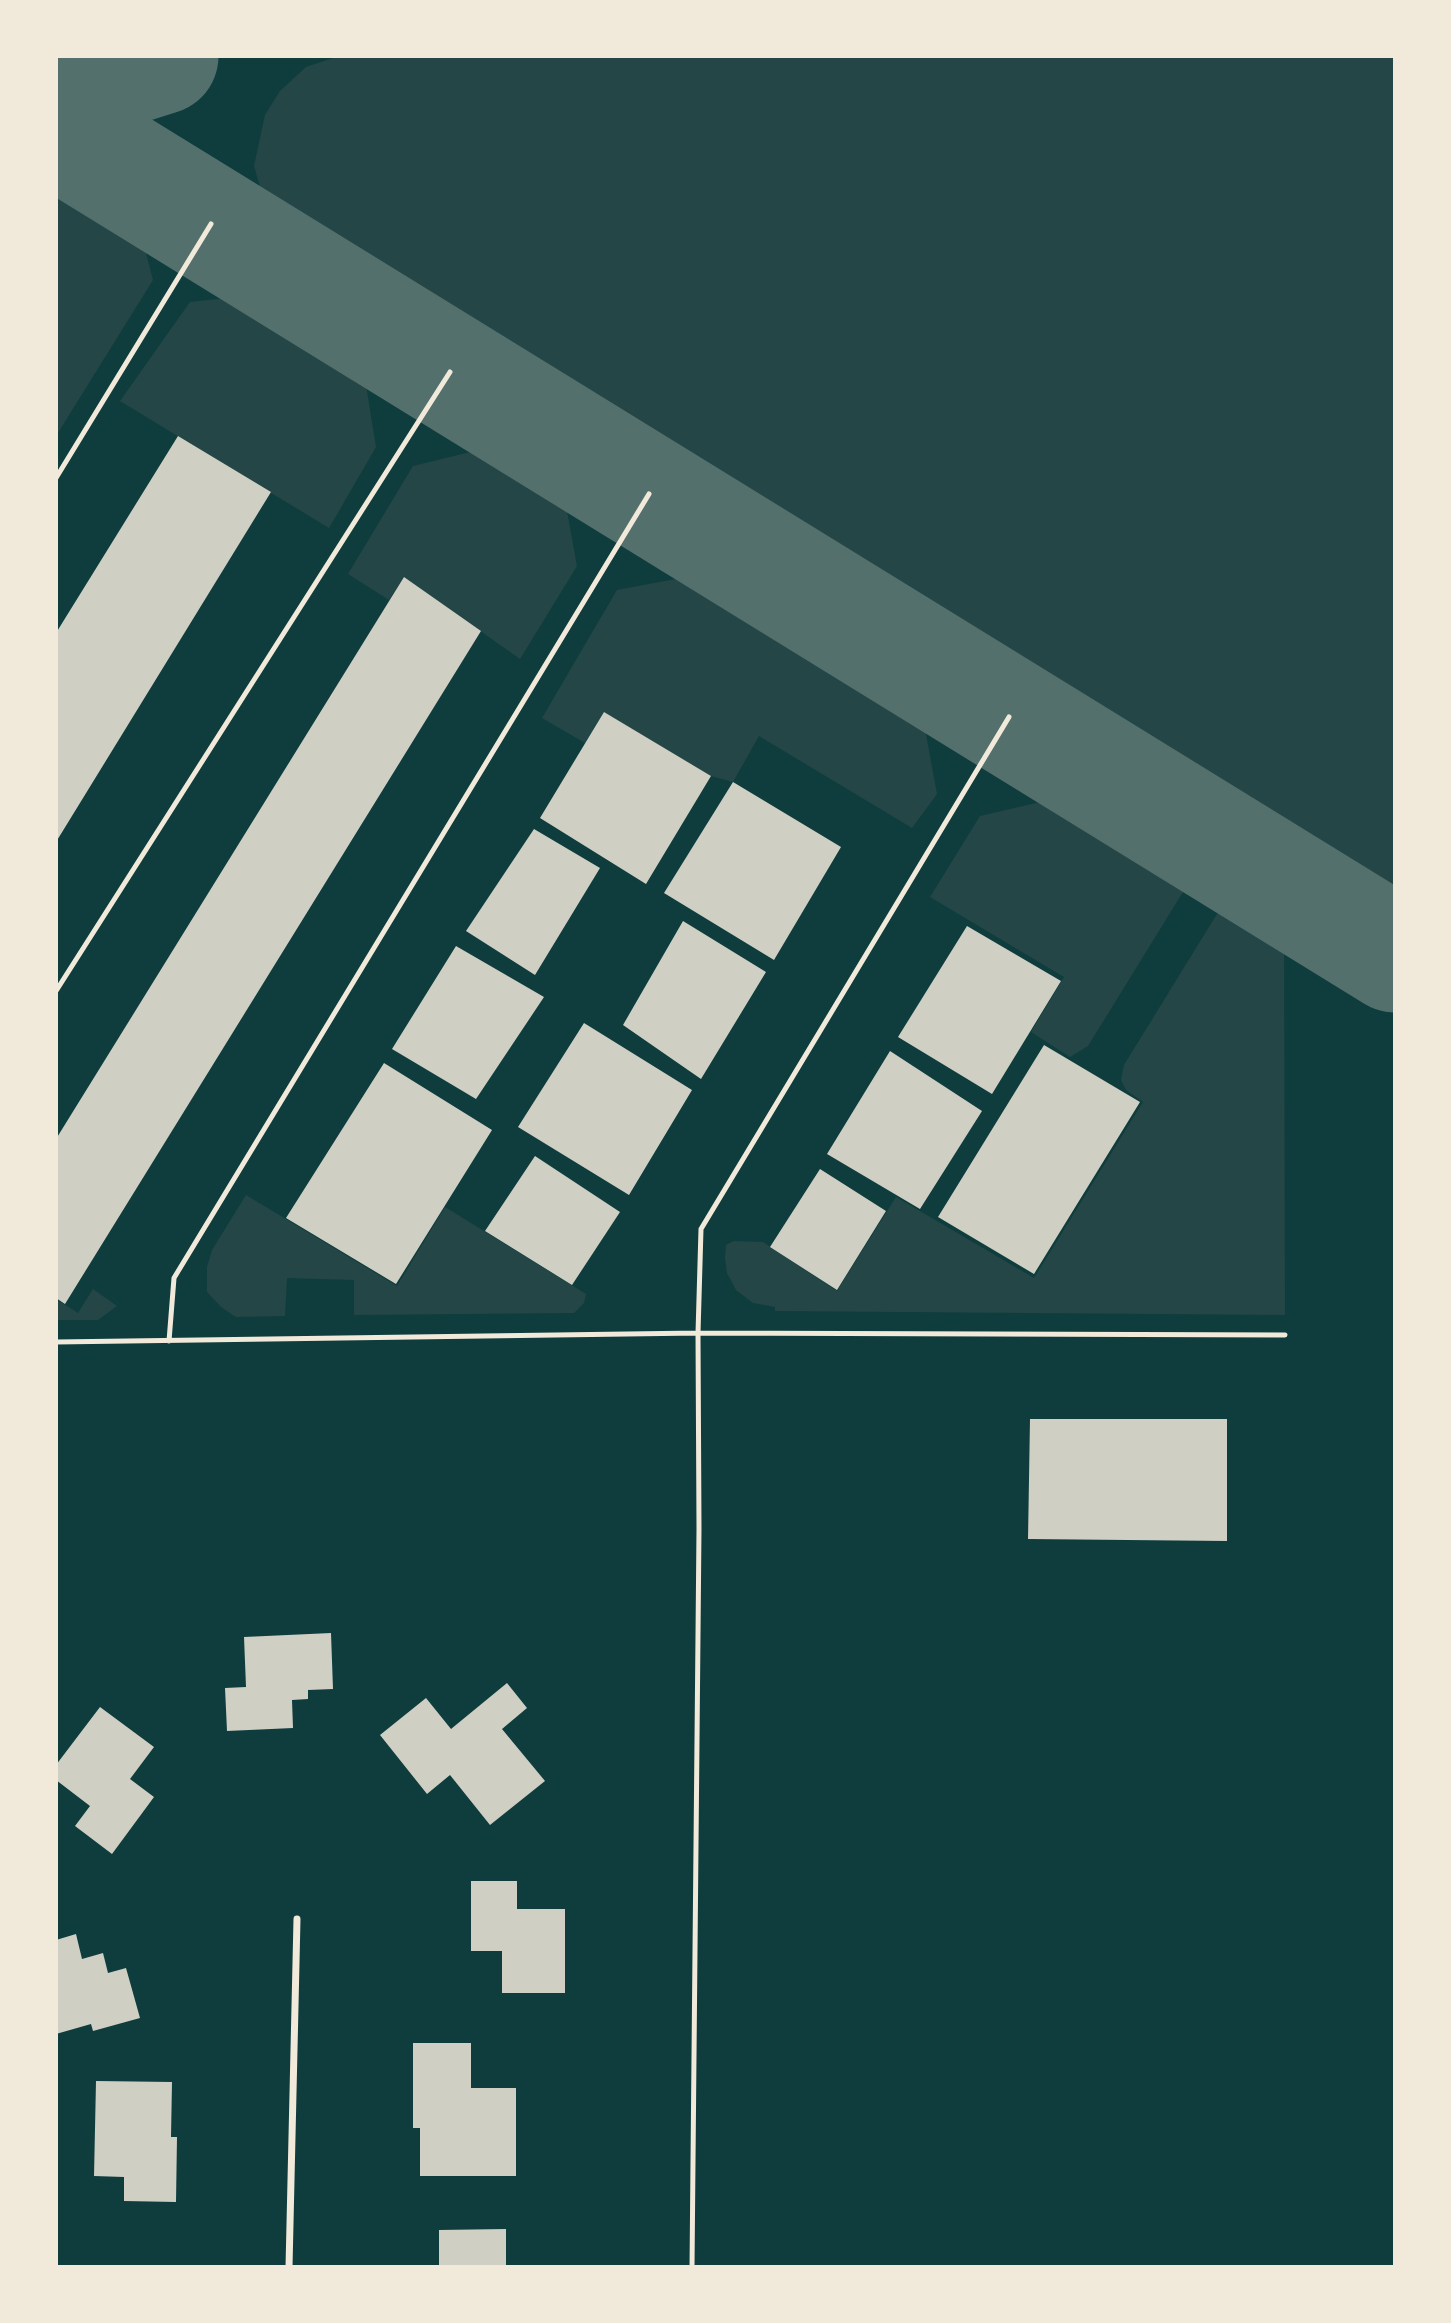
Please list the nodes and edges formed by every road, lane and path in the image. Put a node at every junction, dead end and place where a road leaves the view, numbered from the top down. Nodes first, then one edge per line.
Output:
1 (211, 225) dead end
2 (450, 372) dead end
3 (56, 478) edge
4 (649, 494) dead end
5 (1009, 717) dead end
6 (56, 992) edge
7 (698, 1334) junction
8 (1285, 1335) dead end
9 (169, 1341) junction
10 (56, 1342) edge
11 (297, 1919) dead end
12 (289, 2267) edge
13 (692, 2267) edge

1 - 3 lane
2 - 6 lane
4 - 9 lane
5 - 7 lane
7 - 8 lane
7 - 9 lane
7 - 13 lane
9 - 10 lane
11 - 12 street

